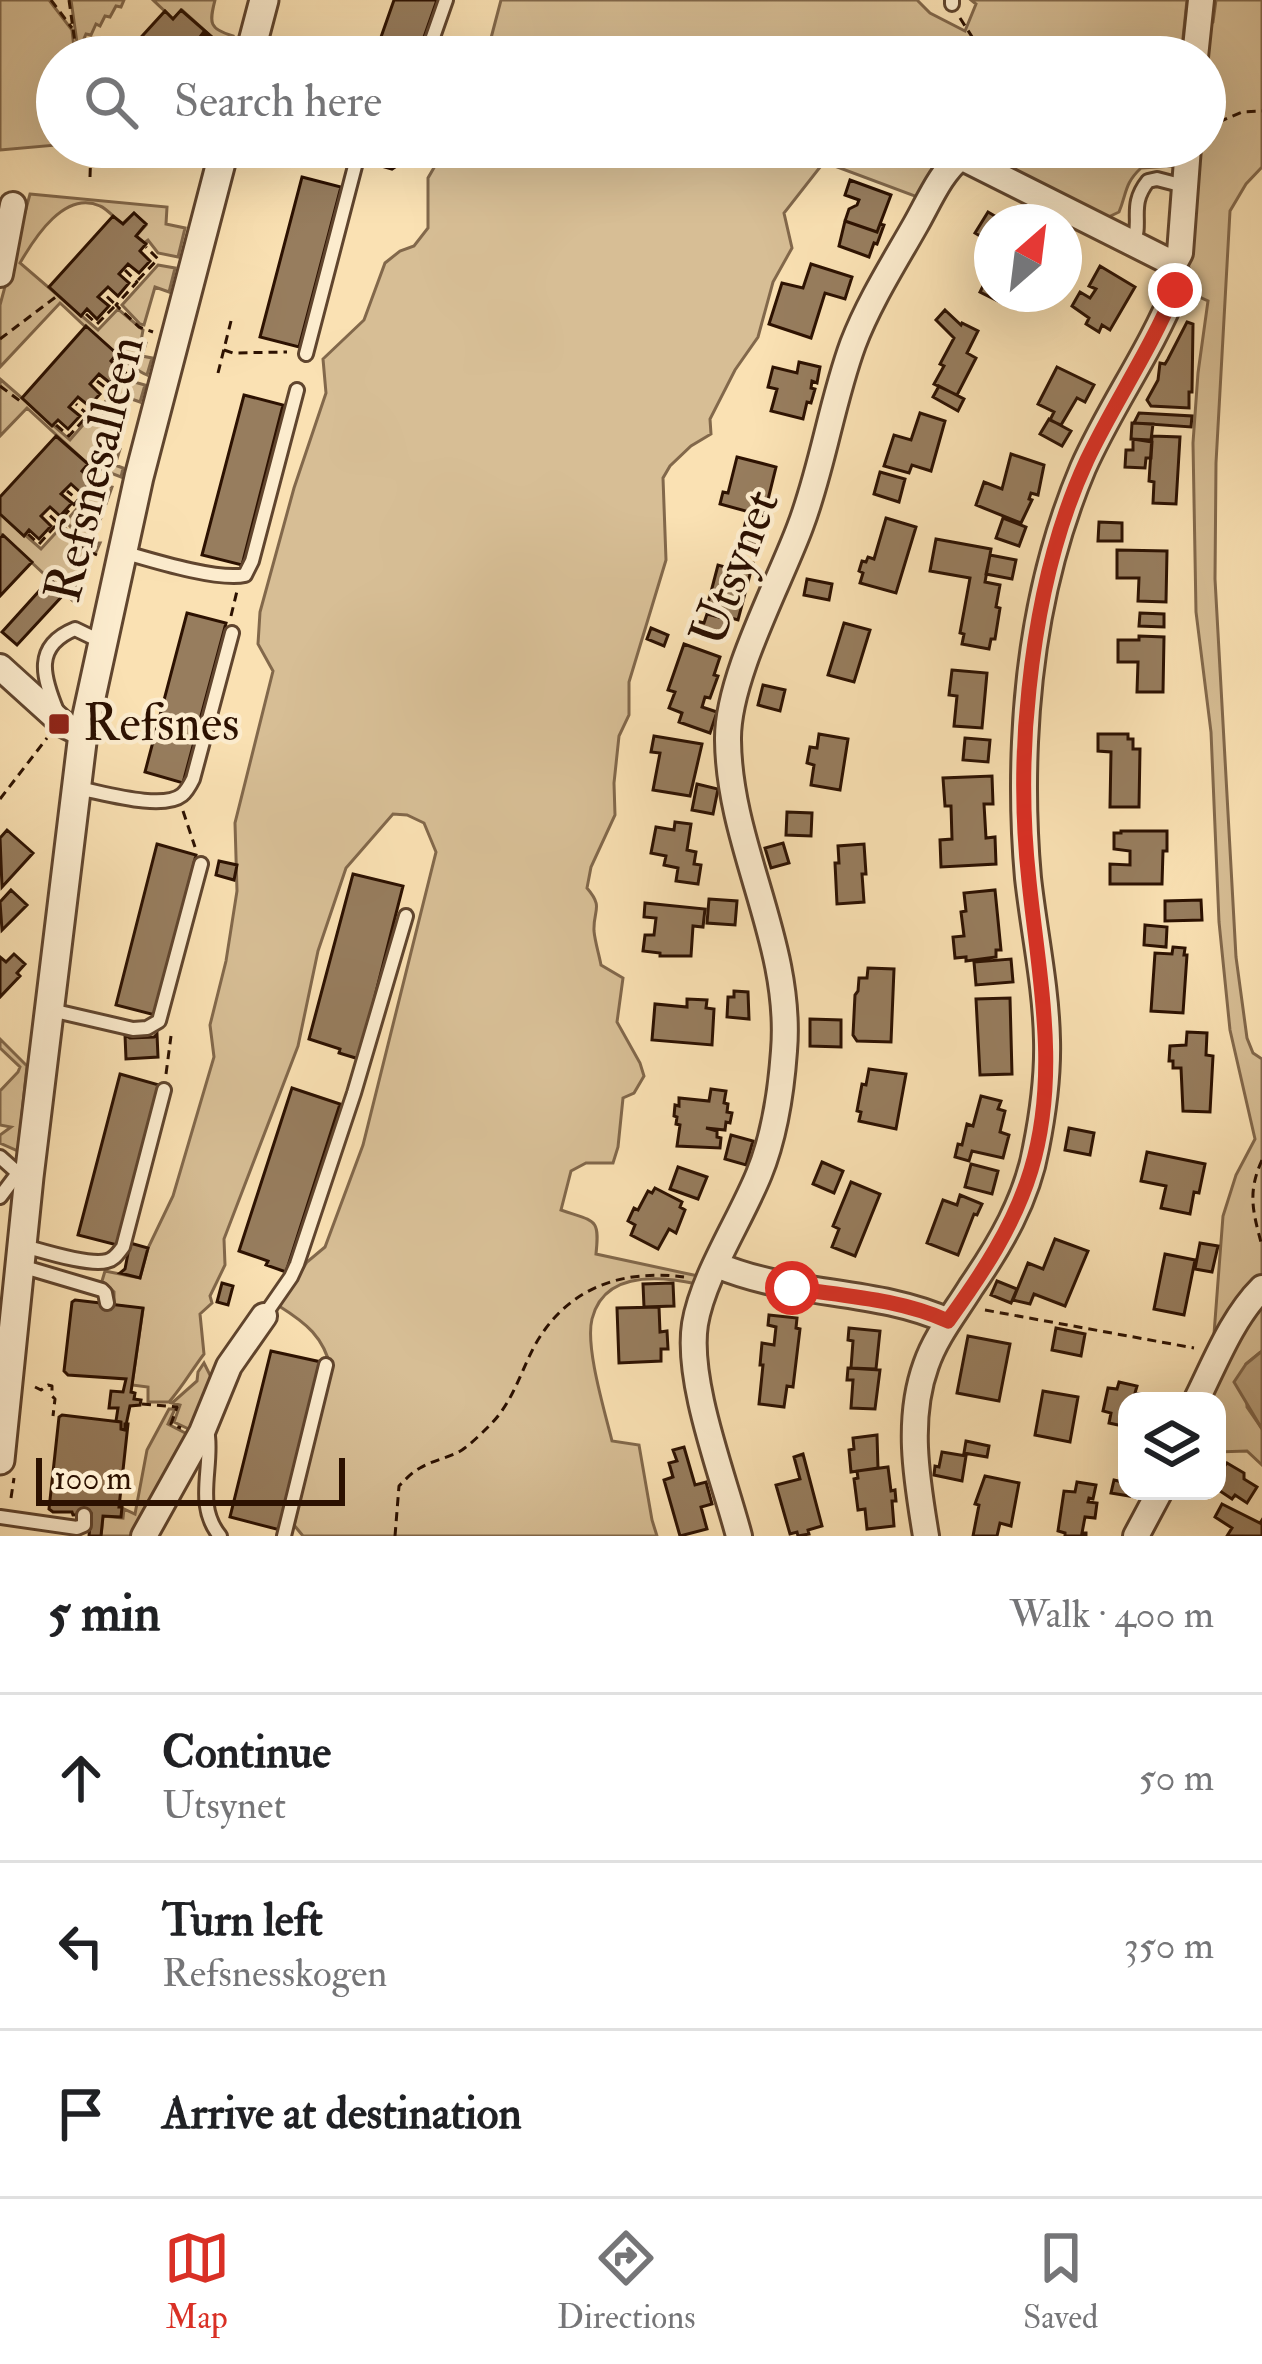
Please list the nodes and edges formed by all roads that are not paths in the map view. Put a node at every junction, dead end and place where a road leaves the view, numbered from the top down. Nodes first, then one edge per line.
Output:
1 (264, 0) edge
2 (446, 0) edge
3 (1201, 0) edge
4 (255, 36) edge
5 (433, 36) edge
6 (1197, 36) edge
7 (220, 168) edge
8 (355, 168) edge
9 (949, 168) edge
10 (983, 168) edge
11 (1186, 168) edge
12 (1184, 186) junction
13 (14, 205) dead end
14 (1133, 246) junction
15 (1174, 264) junction
16 (0, 274) edge
17 (306, 354) road end
18 (297, 390) dead end
19 (110, 554) junction
20 (232, 633) road end
21 (103, 643) junction
22 (0, 667) edge
23 (72, 729) junction
24 (76, 788) junction
25 (201, 863) road end
26 (406, 916) dead end
27 (50, 1010) junction
28 (164, 1090) road end
29 (0, 1157) edge
30 (23, 1175) junction
31 (0, 1197) edge
32 (22, 1256) junction
33 (713, 1273) junction
34 (1262, 1288) edge
35 (106, 1303) dead end
36 (954, 1312) junction
37 (264, 1316) joint
38 (326, 1365) dead end
39 (1201, 1392) edge
40 (200, 1435) junction
41 (0, 1460) edge
42 (1155, 1500) edge
43 (84, 1515) dead end
44 (0, 1516) edge
45 (155, 1528) edge
46 (220, 1536) edge
47 (284, 1536) edge
48 (739, 1536) edge
49 (926, 1536) edge
50 (1136, 1536) edge

1 - 4 street
2 - 5 lane
3 - 6 street
7 - 19 street, Refsnesalleen
8 - 17 lane
9 - 33 street, Utsynet
10 - 14 street, Utsynet
11 - 12 street
12 - 14 lane
12 - 15 street
13 - 16 street
14 - 15 street, Utsynet
15 - 36 street
18 - 19 lane
19 - 21 street, Refsnesalleen
20 - 24 lane
21 - 23 street, Refsnesalleen
21 - 23 lane
22 - 23 street
23 - 24 street, Refsnesalleen
24 - 27 street, Refsnesalleen
25 - 27 lane
26 - 37 lane
27 - 30 street, Refsnesalleen
28 - 32 lane
29 - 30 lane
30 - 31 lane
30 - 32 street, Refsnesalleen
32 - 35 lane
32 - 41 street, Refsnesalleen
33 - 36 street
33 - 48 street, Utsynet
34 - 39 street
36 - 49 street
37 - 40 street
38 - 47 lane
40 - 45 street
40 - 46 lane
42 - 50 street
43 - 44 lane

